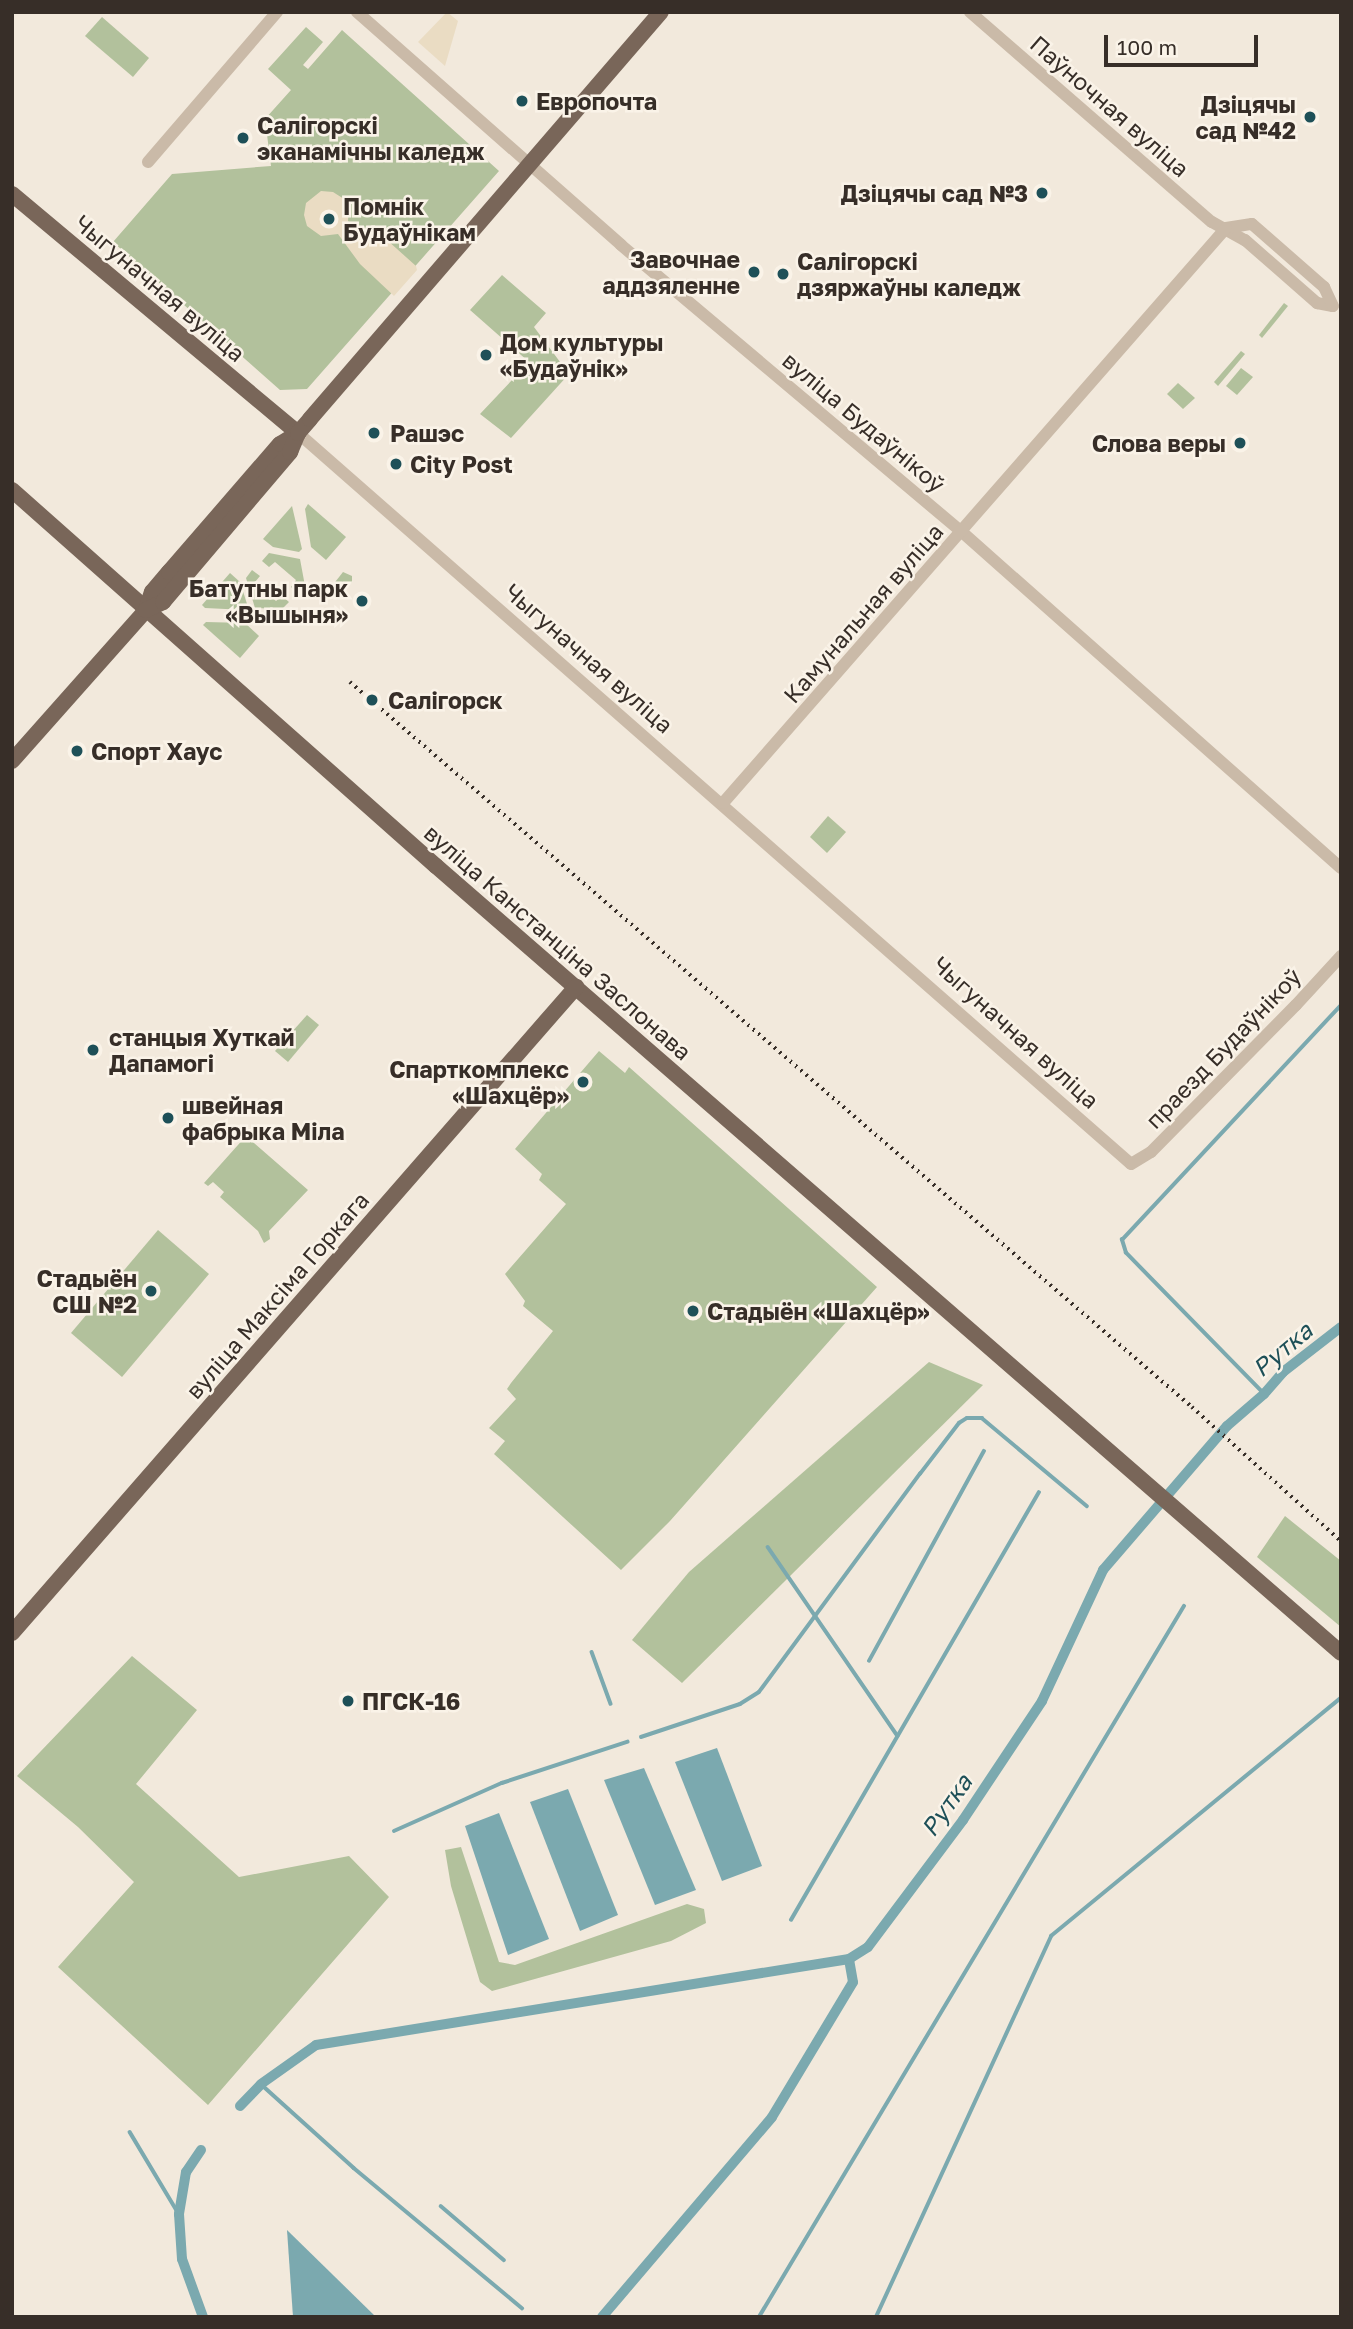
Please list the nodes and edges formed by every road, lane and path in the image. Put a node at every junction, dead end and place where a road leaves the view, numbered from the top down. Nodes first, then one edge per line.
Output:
1 (277, 12) edge
2 (357, 12) edge
3 (661, 12) edge
4 (970, 12) edge
5 (148, 162) dead end
6 (529, 166) junction
7 (12, 194) edge
8 (1226, 228) junction
9 (298, 433) junction
10 (12, 490) edge
11 (962, 532) junction
12 (146, 610) junction
13 (12, 761) edge
14 (723, 803) junction
15 (1341, 868) edge
16 (1341, 956) edge
17 (576, 987) junction
18 (1131, 1164) joint
19 (12, 1633) edge
20 (1341, 1654) edge

1 - 5 street
2 - 6 street, вуліца Будаўнікоў
3 - 6 main road
4 - 8 street, Паўночная вуліца
6 - 9 main road
6 - 11 street, вуліца Будаўнікоў
7 - 9 main road, Чыгуначная вуліца
8 - 8 street, Паўночная вуліца
8 - 11 street, Камунальная вуліца
9 - 12 main road
9 - 14 street, Чыгуначная вуліца
10 - 12 main road, вуліца Канстанціна Заслонава
11 - 14 street, Камунальная вуліца
11 - 15 street, вуліца Будаўнікоў
12 - 13 main road
12 - 17 main road, вуліца Канстанціна Заслонава
14 - 18 street, Чыгуначная вуліца
16 - 18 street, праезд Будаўнікоў
17 - 19 main road, вуліца Максіма Горкага
17 - 20 main road, вуліца Канстанціна Заслонава

